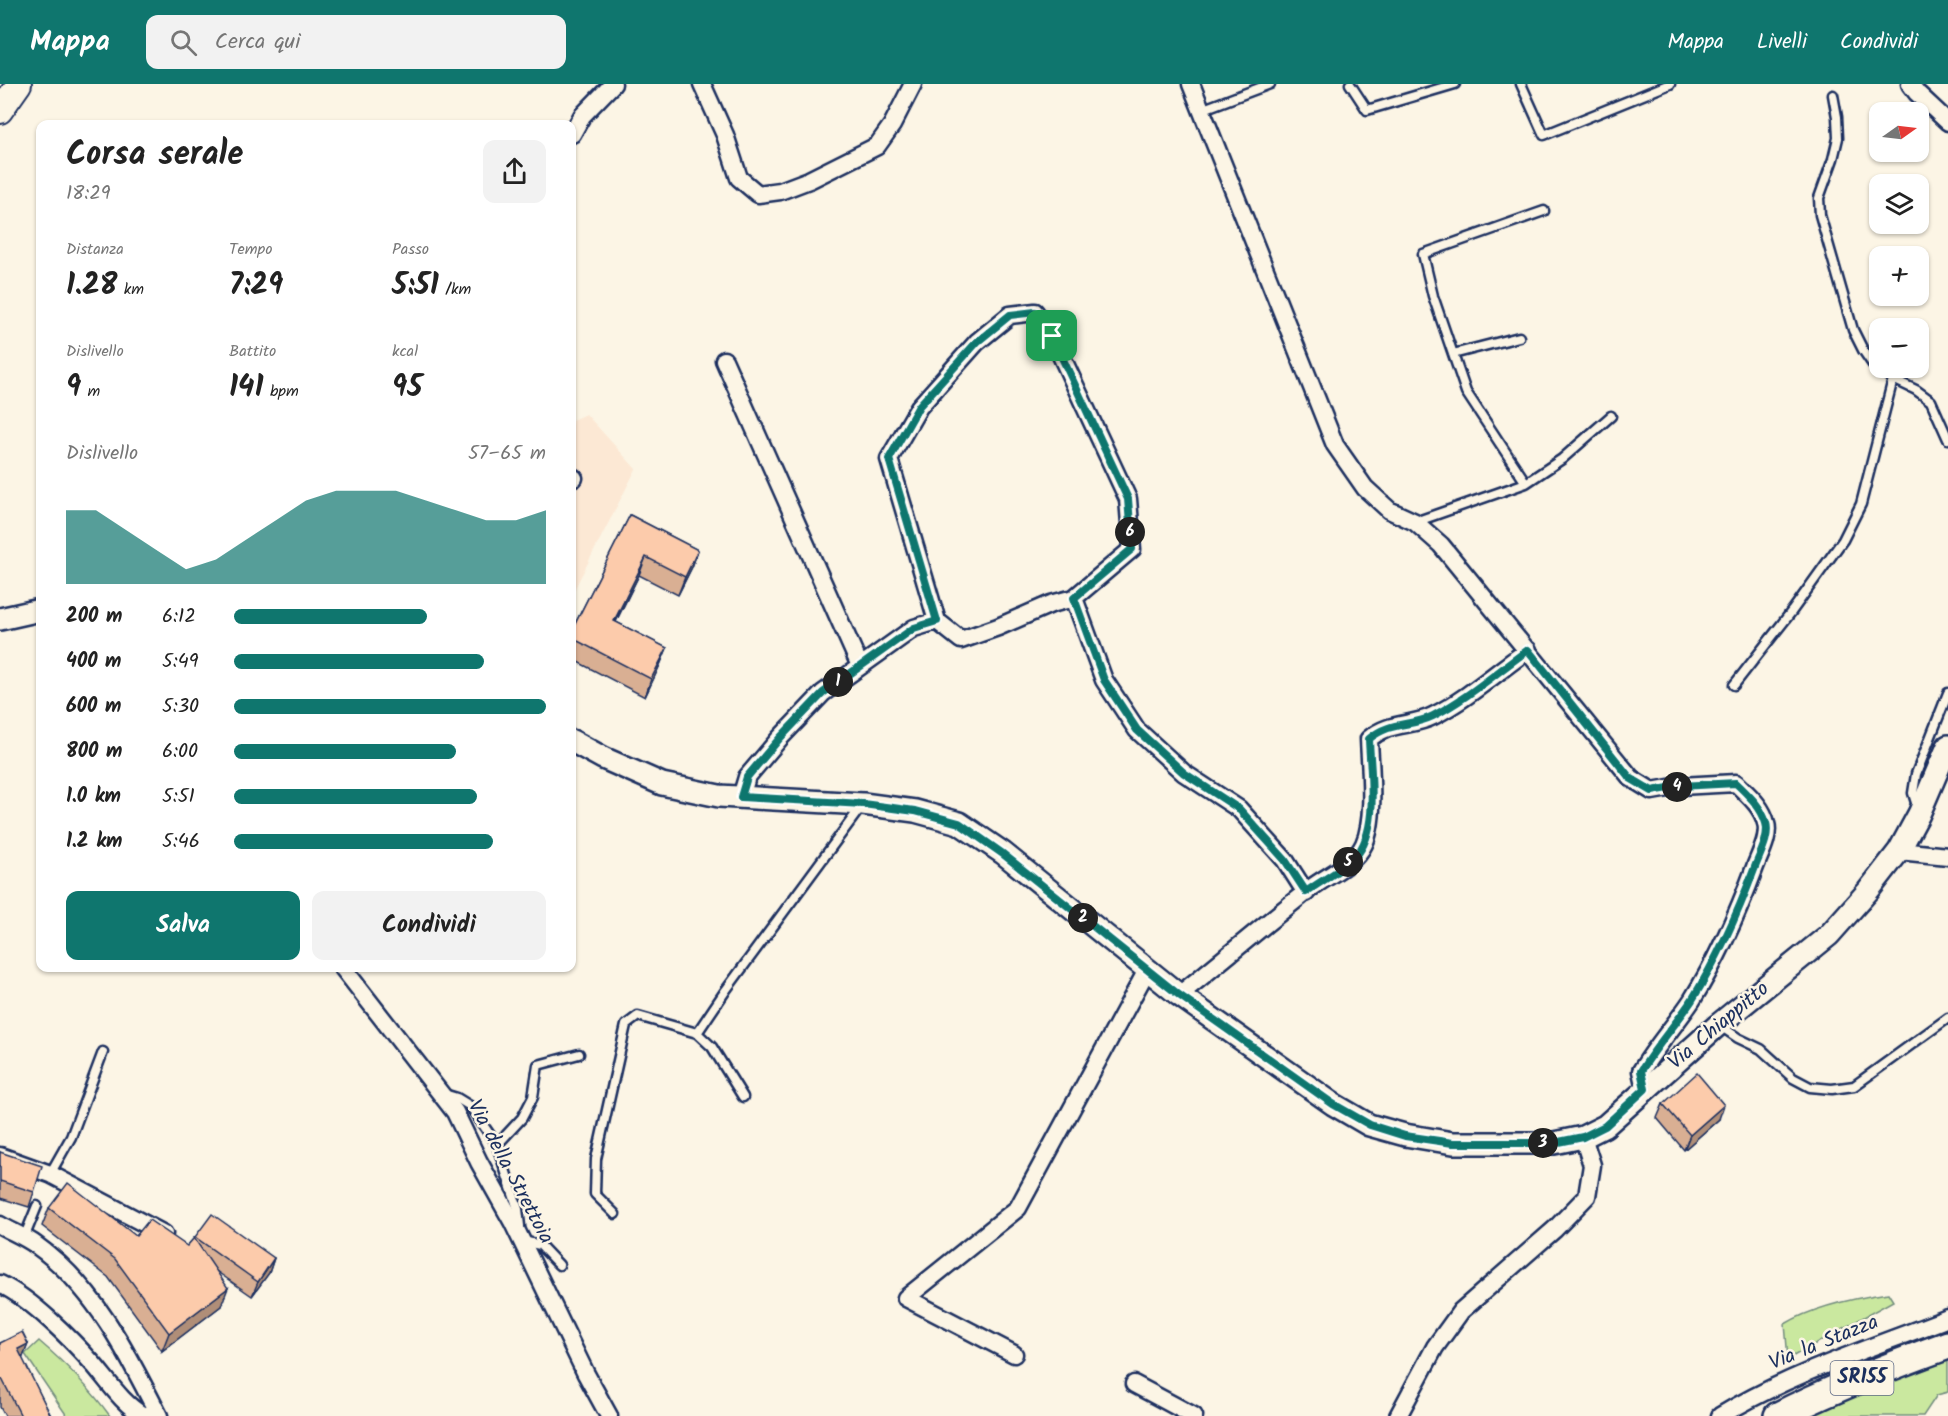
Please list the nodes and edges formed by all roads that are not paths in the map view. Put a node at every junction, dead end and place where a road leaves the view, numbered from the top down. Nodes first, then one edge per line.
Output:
1 (19, 84) edge
2 (594, 84) edge
3 (613, 84) edge
4 (702, 84) edge
5 (913, 84) edge
6 (1191, 84) edge
7 (1270, 84) edge
8 (1350, 84) edge
9 (1455, 84) edge
10 (1521, 84) edge
11 (1670, 84) edge
12 (1910, 84) edge
13 (1833, 95) dead end
14 (1201, 110) junction
15 (0, 111) edge
16 (582, 116) junction
17 (1948, 122) edge
18 (576, 127) edge
19 (1544, 211) dead end
20 (1519, 337) dead end
21 (1453, 354) junction
22 (724, 360) dead end
23 (1893, 379) junction
24 (1611, 416) dead end
25 (1948, 439) edge
26 (1526, 483) junction
27 (1415, 522) junction
28 (1074, 598) junction
29 (36, 611) edge
30 (0, 619) edge
31 (937, 621) junction
32 (1528, 650) junction
33 (860, 666) junction
34 (1734, 685) dead end
35 (1948, 693) edge
36 (576, 743) edge
37 (1948, 746) edge
38 (741, 797) junction
39 (863, 804) junction
40 (1919, 814) junction
41 (1899, 851) junction
42 (1948, 856) edge
43 (1306, 892) junction
44 (1147, 970) junction
45 (346, 972) edge
46 (1179, 995) junction
47 (1948, 1018) edge
48 (1718, 1025) junction
49 (697, 1033) junction
50 (103, 1052) dead end
51 (579, 1054) dead end
52 (1645, 1089) junction
53 (441, 1094) junction
54 (743, 1097) dead end
55 (1583, 1137) junction
56 (497, 1145) junction
57 (0, 1156) edge
58 (50, 1174) junction
59 (37, 1206) dead end
60 (615, 1214) dead end
61 (0, 1225) edge
62 (170, 1237) edge
63 (24, 1238) junction
64 (522, 1241) junction
65 (559, 1265) dead end
66 (0, 1284) edge
67 (1948, 1318) edge
68 (1948, 1345) edge
69 (1014, 1354) dead end
70 (1134, 1384) dead end
71 (144, 1386) junction
72 (123, 1399) junction
73 (144, 1416) edge
74 (159, 1416) edge
75 (609, 1416) edge
76 (1194, 1416) edge
77 (1398, 1416) edge
78 (1719, 1416) edge
79 (1778, 1416) edge

1 - 15 main road
2 - 16 street
3 - 16 street
4 - 5 street
6 - 14 street
7 - 14 lane
8 - 9 lane
10 - 11 lane
12 - 17 street
13 - 23 lane
14 - 27 street
16 - 18 street
19 - 21 lane
20 - 21 lane
21 - 26 lane
22 - 33 street
23 - 25 lane
23 - 34 lane
24 - 26 lane
26 - 27 lane
27 - 32 street
28 - 31 street
28 - 31 street
28 - 43 street
29 - 30 street
31 - 33 street
32 - 43 street
32 - 52 street
33 - 38 street
35 - 40 lane
36 - 38 street, Via Chiappitto
37 - 40 street, Via Chiappitto
38 - 39 street, Via Chiappitto
39 - 44 street, Via Chiappitto
39 - 49 lane
40 - 41 street, Via Chiappitto
41 - 42 street
41 - 48 street, Via Chiappitto
43 - 46 street
44 - 46 street, Via Chiappitto
44 - 69 street
45 - 53 street, Via della Strettoia
46 - 55 street, Via Chiappitto
47 - 48 lane
48 - 52 street, Via Chiappitto
49 - 54 lane
49 - 60 lane
50 - 58 lane
51 - 56 lane
52 - 55 street, Via Chiappitto
53 - 56 lane
53 - 64 street, Via della Strettoia
55 - 77 street
56 - 64 lane
57 - 58 street
58 - 62 street
59 - 63 lane
61 - 63 street
63 - 71 street
64 - 65 lane
64 - 75 street, Via della Strettoia
66 - 72 street
67 - 78 street, Via la Stazza
68 - 79 main road, SR155
70 - 76 street
71 - 72 street
71 - 74 street
72 - 73 street

